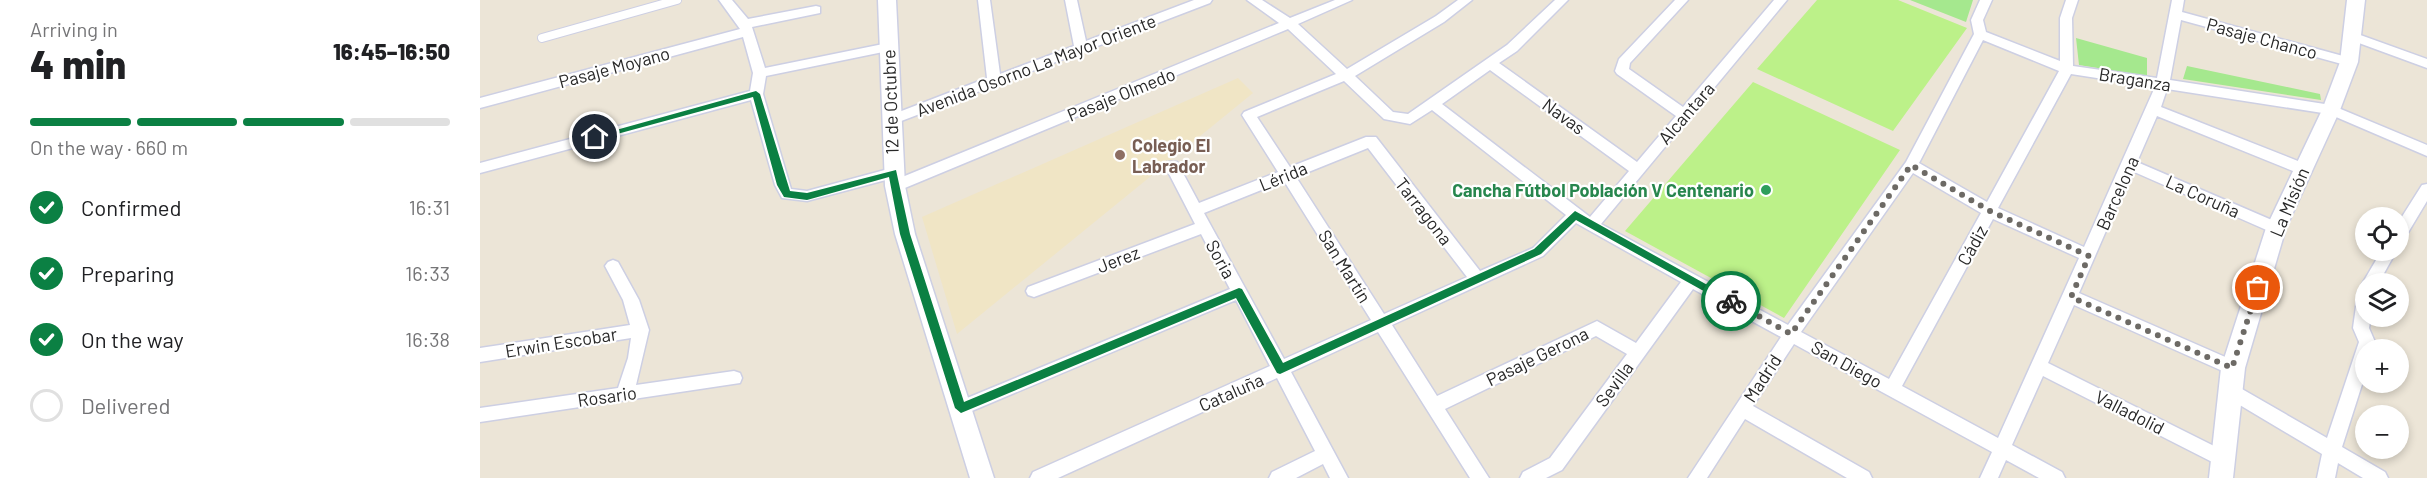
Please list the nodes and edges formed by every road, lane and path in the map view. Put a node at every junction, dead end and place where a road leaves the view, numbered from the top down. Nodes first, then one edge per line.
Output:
1 (677, 0) edge
2 (725, 0) edge
3 (887, 0) edge
4 (984, 0) edge
5 (1071, 0) edge
6 (1206, 0) edge
7 (1253, 0) edge
8 (1346, 0) edge
9 (1466, 0) edge
10 (1562, 0) edge
11 (1682, 0) edge
12 (1781, 0) edge
13 (1986, 0) edge
14 (2072, 0) edge
15 (2178, 0) edge
16 (2356, 0) edge
17 (1185, 5) edge
18 (816, 10) dead end
19 (2175, 14) junction
20 (1291, 25) junction
21 (747, 28) junction
22 (1980, 34) junction
23 (2352, 36) junction
24 (542, 38) dead end
25 (888, 47) junction
26 (1081, 49) junction
27 (2349, 62) junction
28 (1491, 64) junction
29 (2427, 64) edge
30 (2067, 69) junction
31 (760, 73) junction
32 (1347, 75) junction
33 (994, 81) junction
34 (2163, 84) junction
35 (756, 94) junction
36 (480, 103) edge
37 (1433, 104) junction
38 (2153, 109) junction
39 (2331, 110) junction
40 (1685, 115) junction
41 (891, 120) junction
42 (1371, 141) joint
43 (2427, 151) edge
44 (2129, 164) junction
45 (1911, 165) junction
46 (1172, 166) dead end
47 (480, 168) edge
48 (1637, 169) junction
49 (2302, 169) junction
50 (1287, 174) junction
51 (894, 179) junction
52 (2427, 189) edge
53 (1194, 211) junction
54 (1990, 211) junction
55 (1575, 215) junction
56 (2409, 219) edge
57 (1591, 226) junction
58 (1203, 227) junction
59 (2276, 228) junction
60 (2089, 256) junction
61 (613, 266) dead end
62 (1478, 280) junction
63 (1691, 280) junction
64 (1034, 291) dead end
65 (1239, 292) junction
66 (2071, 297) junction
67 (1382, 324) junction
68 (2361, 327) edge
69 (641, 330) junction
70 (1791, 334) junction
71 (1638, 352) junction
72 (480, 354) edge
73 (2038, 366) junction
74 (1280, 369) junction
75 (734, 378) dead end
76 (2231, 379) junction
77 (1892, 389) junction
78 (624, 394) junction
79 (1434, 406) junction
80 (961, 408) junction
81 (1742, 408) junction
82 (480, 414) edge
83 (2003, 449) junction
84 (2332, 450) junction
85 (1326, 454) junction
86 (2222, 469) edge
87 (1854, 476) edge
88 (982, 478) edge
89 (1039, 478) edge
90 (1278, 478) edge
91 (1339, 478) edge
92 (1480, 478) edge
93 (1529, 478) edge
94 (1697, 478) edge
95 (1989, 478) edge
96 (2056, 478) edge
97 (2326, 478) edge
98 (2379, 478) edge

1 - 24 lane
2 - 21 street
3 - 25 street, 12 de Octubre
4 - 33 street
5 - 26 street
6 - 17 street, Avenida Osorno La Mayor Oriente
7 - 20 street
8 - 20 street, Pasaje Olmedo
9 - 32 street
10 - 28 street
11 - 40 street
12 - 40 street, Alcantara
13 - 22 street
14 - 30 street
15 - 19 street, Barcelona
16 - 23 street, La Misión
17 - 26 street, Avenida Osorno La Mayor Oriente
18 - 21 street, Pasaje Moyano
19 - 27 street, Pasaje Chanco
19 - 34 street, Barcelona
20 - 32 street
20 - 51 street, Pasaje Olmedo
21 - 31 street
21 - 36 street, Pasaje Moyano
22 - 30 street, Braganza
22 - 45 street, Madrid
23 - 27 street, La Misión
23 - 29 street
25 - 31 street
25 - 41 street, 12 de Octubre
26 - 33 street, Avenida Osorno La Mayor Oriente
27 - 39 street, La Misión
28 - 37 street
28 - 48 street, Navas
30 - 34 street, Braganza
30 - 54 street, Cádiz
31 - 35 street
32 - 37 street
32 - 50 street, San Martín
33 - 41 street, Avenida Osorno La Mayor Oriente
34 - 38 street, Barcelona
34 - 39 street, Braganza
35 - 47 street
35 - 51 street, Pasaje Olmedo
37 - 55 street, San Diego
38 - 44 street, Barcelona
38 - 49 street
39 - 43 street, Braganza
39 - 49 street, La Misión
40 - 48 street, Alcantara
41 - 51 street, 12 de Octubre
42 - 50 street, Lérida
42 - 62 street, Tarragona
44 - 59 street, La Coruña
44 - 60 street, Barcelona
45 - 54 street
45 - 70 street, Madrid
46 - 53 street, Soria
48 - 57 street, Alcantara
49 - 59 street, La Misión
50 - 53 street, Lérida
50 - 67 street, San Martín
51 - 80 street, 12 de Octubre
52 - 56 street
53 - 58 street, Soria
54 - 60 street
54 - 77 street, Cádiz
55 - 57 street, San Diego
55 - 62 street, Cataluña
57 - 63 street, San Diego
58 - 64 street, Jerez
58 - 65 street, Soria
59 - 76 street, La Misión
60 - 66 street, Barcelona
61 - 69 street
62 - 67 street, Cataluña
63 - 70 street, San Diego
63 - 71 street, Sevilla
65 - 74 street, Soria
65 - 80 street
66 - 73 street, Barcelona
66 - 76 street
67 - 74 street, Cataluña
67 - 79 street, San Martín
68 - 84 street
69 - 72 street, Erwin Escobar
69 - 78 street
70 - 77 street, San Diego
70 - 81 street, Madrid
71 - 79 street, Pasaje Gerona
71 - 93 street, Sevilla
73 - 83 street, Barcelona
73 - 86 street, Valladolid
74 - 85 street, Soria
74 - 89 street, Cataluña
75 - 78 street, Rosario
76 - 84 street
76 - 86 street, La Misión
77 - 83 street, San Diego
78 - 82 street, Rosario
79 - 92 street, San Martín
80 - 88 street, 12 de Octubre
81 - 87 street
81 - 94 street, Madrid
83 - 95 street, Barcelona
83 - 96 street, San Diego
84 - 97 street
84 - 98 street
85 - 90 street
85 - 91 street, Soria

